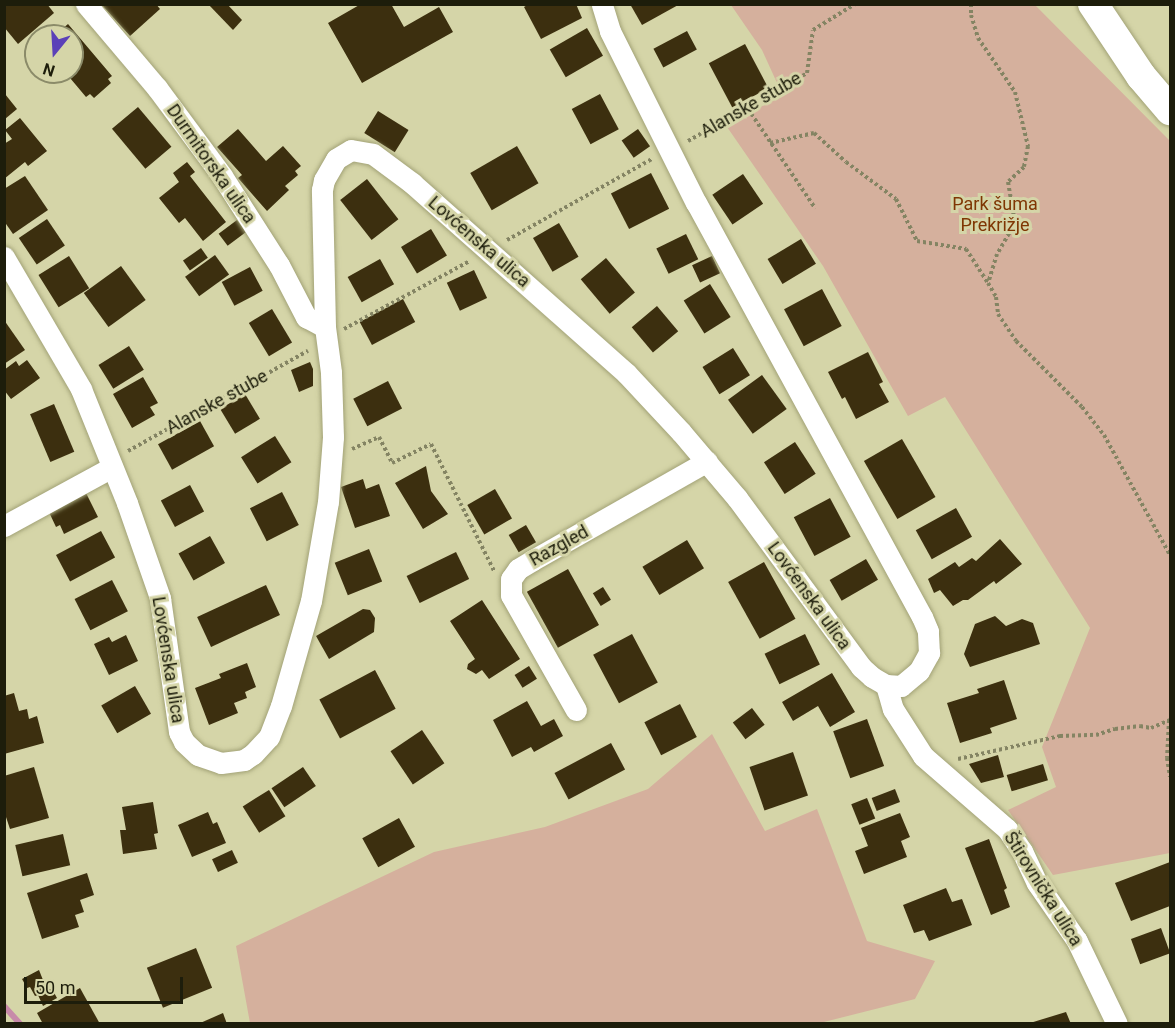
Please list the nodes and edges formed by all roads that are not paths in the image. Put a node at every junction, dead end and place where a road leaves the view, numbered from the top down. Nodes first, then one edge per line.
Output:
1 (86, 4) edge
2 (602, 4) edge
3 (1093, 4) edge
4 (1170, 110) edge
5 (4, 257) edge
6 (326, 335) junction
7 (118, 460) junction
8 (707, 461) junction
9 (4, 526) edge
10 (886, 685) junction
11 (576, 710) dead end
12 (1117, 1023) edge

1 - 6 street, Durmitorska ulica
2 - 10 street
3 - 4 main road
5 - 7 street, Lovćenska ulica
6 - 7 street, Lovćenska ulica
6 - 8 street, Lovćenska ulica
7 - 9 street
8 - 10 street, Lovćenska ulica
8 - 11 street, Razgled
10 - 12 street, Štirovnička ulica

